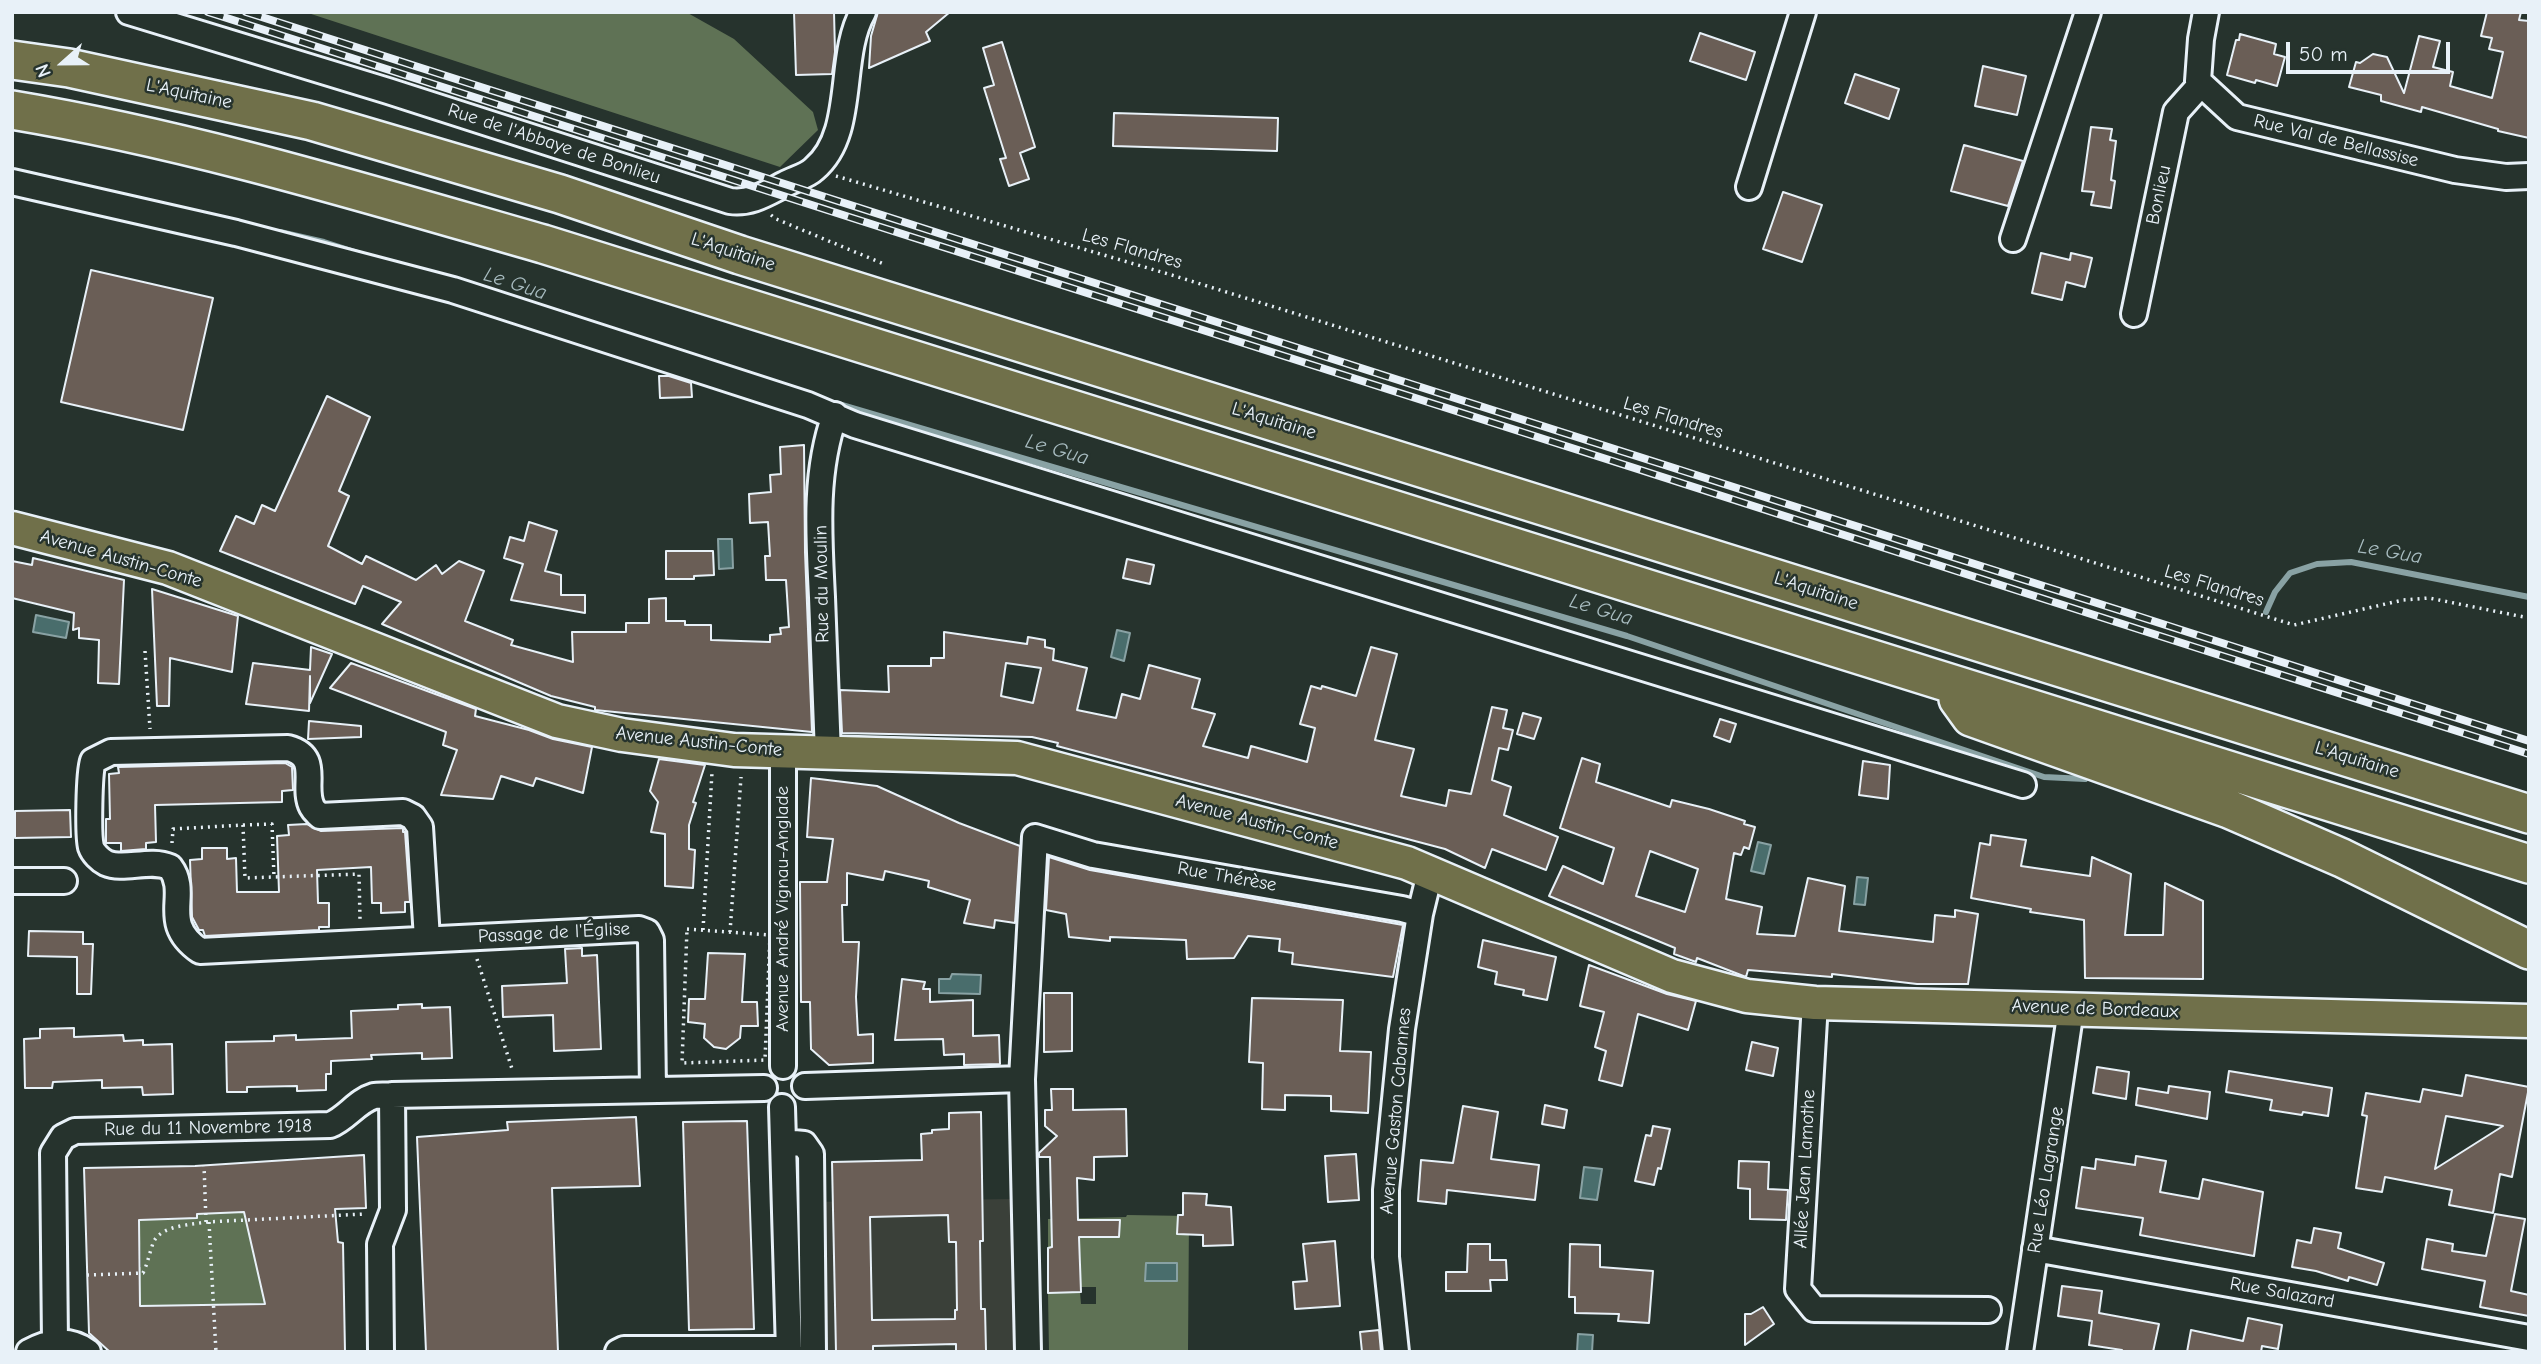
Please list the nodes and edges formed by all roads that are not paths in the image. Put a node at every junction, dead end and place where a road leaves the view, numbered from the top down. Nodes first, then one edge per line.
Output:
1 (129, 12) edge
2 (863, 12) edge
3 (1803, 12) edge
4 (2088, 12) edge
5 (2206, 12) edge
6 (12, 60) edge
7 (2201, 84) junction
8 (12, 110) edge
9 (2529, 176) edge
10 (12, 182) edge
11 (1749, 187) dead end
12 (2013, 239) dead end
13 (2134, 314) dead end
14 (835, 415) junction
15 (12, 528) edge
16 (1948, 684) junction
17 (783, 752) junction
18 (828, 754) junction
19 (2022, 785) dead end
20 (2529, 814) edge
21 (2529, 864) edge
22 (1419, 868) junction
23 (12, 881) edge
24 (64, 881) dead end
25 (1420, 914) junction
26 (427, 939) junction
27 (2529, 950) edge
28 (1672, 976) joint
29 (1815, 1003) junction
30 (2071, 1009) junction
31 (2526, 1020) edge
32 (783, 1066) junction
33 (1022, 1079) junction
34 (805, 1086) junction
35 (764, 1088) junction
36 (653, 1090) junction
37 (392, 1095) junction
38 (782, 1107) junction
39 (2035, 1249) junction
40 (1988, 1310) dead end
41 (2529, 1338) edge
42 (55, 1342) junction
43 (797, 1351) edge
44 (29, 1352) edge
45 (88, 1352) edge
46 (381, 1352) edge
47 (618, 1352) edge
48 (1028, 1352) edge
49 (1396, 1352) edge
50 (2020, 1352) edge

1 - 2 street, Rue de l'Abbaye de Bonlieu
3 - 11 street
4 - 12 street
5 - 7 street
6 - 20 highway, L'Aquitaine
7 - 9 street, Rue Val de Bellassise
7 - 13 street, Bonlieu
8 - 16 highway
10 - 14 street
14 - 18 street, Rue du Moulin
14 - 19 street
15 - 17 main road, Avenue Austin-Conte
16 - 21 highway
16 - 27 highway
17 - 18 main road, Avenue Austin-Conte
17 - 32 street, Avenue André Vignau-Anglade
18 - 22 main road, Avenue Austin-Conte
22 - 25 street, Avenue Gaston Cabannes
22 - 28 main road, Avenue Austin-Conte
23 - 24 street
25 - 33 street, Rue Thérèse
25 - 49 street, Avenue Gaston Cabannes
26 - 26 street, Passage de l'Église
26 - 36 street, Passage de l'Église
28 - 29 main road, Avenue de Bordeaux
29 - 30 main road, Avenue de Bordeaux
29 - 40 street, Allée Jean Lamothe
30 - 31 main road, Avenue de Bordeaux
30 - 39 street, Rue Léo Lagrange
32 - 34 street
32 - 35 street
33 - 34 street
33 - 48 street
34 - 38 street
35 - 36 street, Rue du 11 Novembre 1918
35 - 38 street
36 - 37 street, Rue du 11 Novembre 1918
37 - 42 street, Rue du 11 Novembre 1918
37 - 46 street
38 - 43 street
39 - 41 street, Rue Salazard
39 - 50 street, Rue Léo Lagrange
42 - 44 street
42 - 45 street
43 - 47 street

